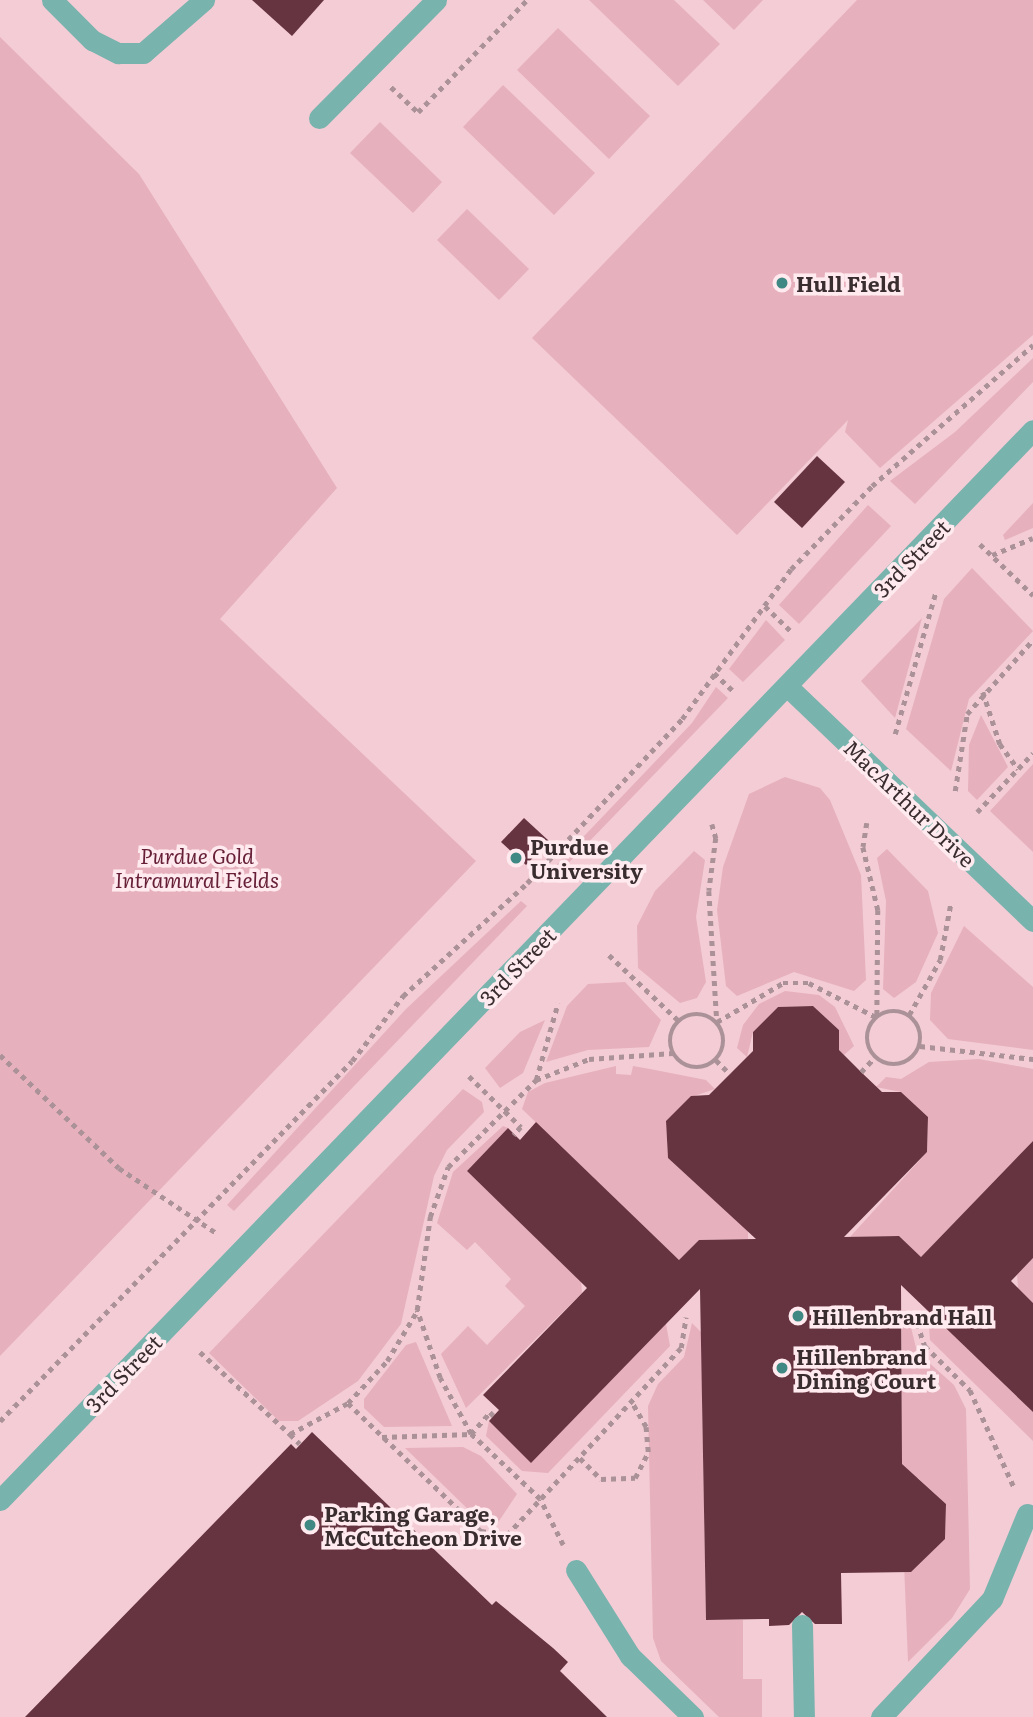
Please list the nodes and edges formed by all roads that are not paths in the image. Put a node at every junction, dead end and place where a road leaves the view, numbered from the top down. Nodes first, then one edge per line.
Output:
1 (51, 0) edge
2 (204, 0) edge
3 (436, 0) edge
4 (319, 118) dead end
5 (1033, 430) edge
6 (787, 686) junction
7 (1033, 921) edge
8 (0, 1500) edge
9 (1027, 1514) road end
10 (576, 1570) road end
11 (802, 1625) dead end
12 (693, 1717) edge
13 (804, 1717) edge
14 (881, 1717) edge

1 - 2 street
3 - 4 street
5 - 6 street, 3rd Street
6 - 7 street, MacArthur Drive
6 - 8 street, 3rd Street
9 - 14 street
10 - 12 street
11 - 13 street

